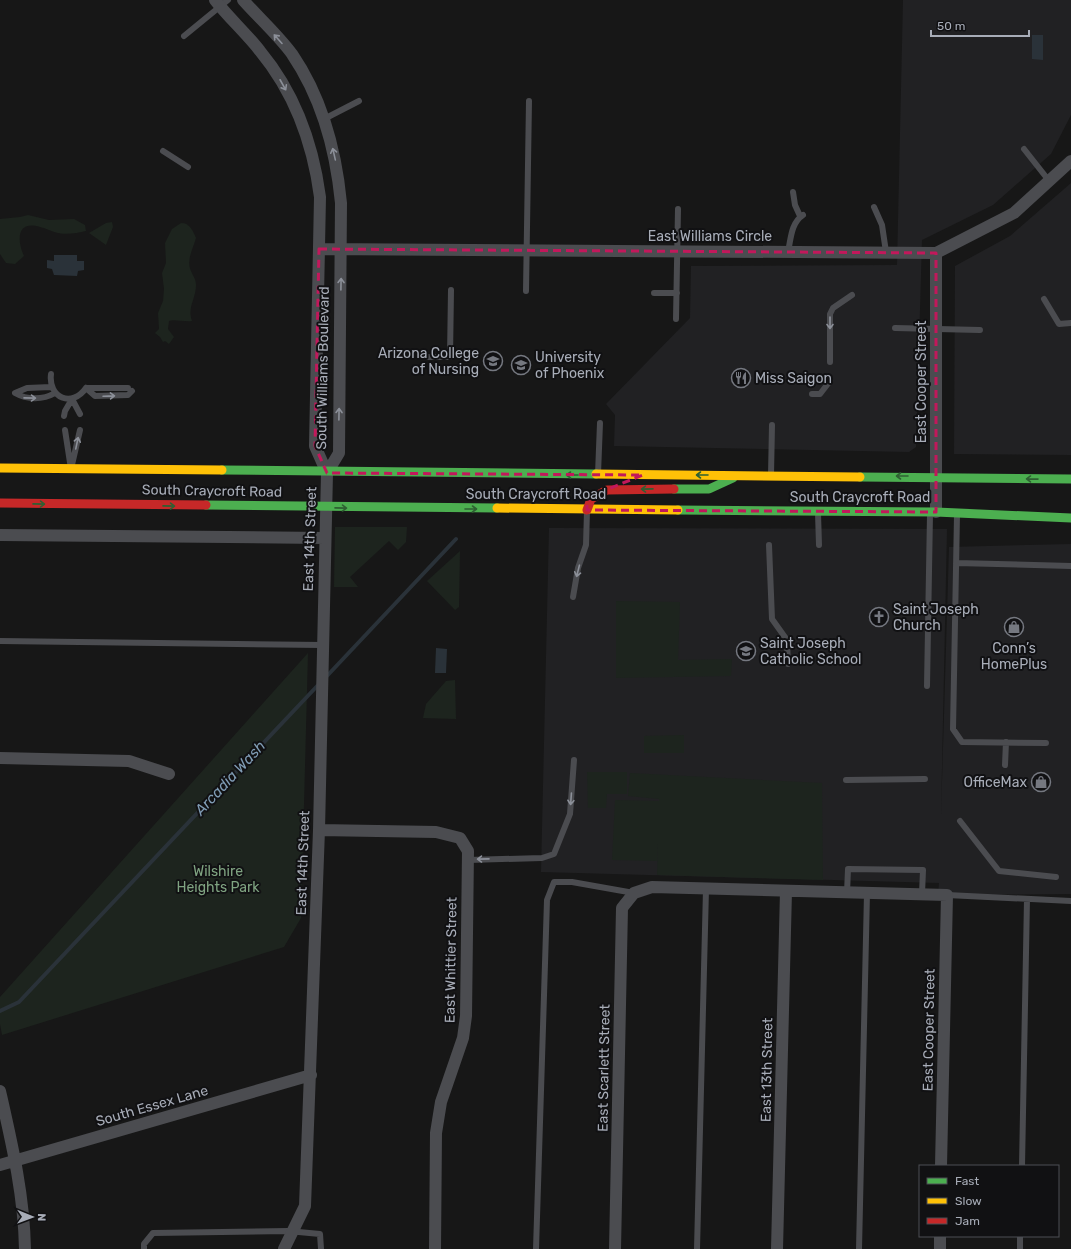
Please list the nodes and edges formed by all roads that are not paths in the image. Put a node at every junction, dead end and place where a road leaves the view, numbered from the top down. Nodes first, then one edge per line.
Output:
1 (243, 0) edge
2 (221, 2) edge
3 (184, 36) dead end
4 (359, 101) dead end
5 (529, 101) dead end
6 (324, 119) junction
7 (1024, 150) dead end
8 (163, 151) dead end
9 (1071, 162) edge
10 (188, 167) dead end
11 (1050, 182) junction
12 (793, 192) dead end
13 (874, 207) dead end
14 (678, 209) dead end
15 (319, 249) junction
16 (341, 249) junction
17 (526, 250) junction
18 (676, 251) junction
19 (788, 252) junction
20 (886, 252) junction
21 (936, 253) junction
22 (451, 290) dead end
23 (526, 291) dead end
24 (654, 293) dead end
25 (677, 293) junction
26 (852, 294) dead end
27 (1044, 299) dead end
28 (676, 319) dead end
29 (1071, 323) edge
30 (894, 328) dead end
31 (936, 329) junction
32 (980, 330) dead end
33 (424, 358) dead end
34 (830, 362) dead end
35 (50, 374) dead end
36 (830, 381) dead end
37 (51, 387) junction
38 (130, 389) dead end
39 (55, 393) junction
40 (812, 394) dead end
41 (72, 399) junction
42 (80, 414) dead end
43 (64, 416) dead end
44 (600, 423) dead end
45 (772, 425) dead end
46 (65, 430) dead end
47 (80, 430) dead end
48 (0, 468) edge
49 (71, 469) junction
50 (327, 473) junction
51 (598, 475) junction
52 (739, 476) junction
53 (771, 476) junction
54 (936, 477) junction
55 (1071, 480) edge
56 (0, 503) edge
57 (326, 508) junction
58 (587, 510) junction
59 (818, 511) junction
60 (933, 512) junction
61 (957, 513) junction
62 (1071, 518) edge
63 (0, 535) edge
64 (325, 538) junction
65 (769, 545) dead end
66 (819, 545) dead end
67 (956, 563) junction
68 (1071, 566) edge
69 (573, 597) dead end
70 (0, 641) edge
71 (323, 645) junction
72 (788, 664) dead end
73 (927, 686) dead end
74 (1006, 742) junction
75 (1046, 743) dead end
76 (0, 758) edge
77 (574, 760) dead end
78 (1005, 765) dead end
79 (169, 774) dead end
80 (846, 780) dead end
81 (925, 780) dead end
82 (960, 820) dead end
83 (319, 830) junction
84 (468, 860) junction
85 (1056, 877) dead end
86 (706, 889) junction
87 (786, 891) junction
88 (634, 893) junction
89 (847, 893) junction
90 (868, 893) junction
91 (922, 894) junction
92 (947, 895) junction
93 (1027, 899) junction
94 (1071, 901) edge
95 (311, 1075) junction
96 (0, 1091) edge
97 (16, 1162) junction
98 (0, 1165) edge
99 (941, 1165) edge
100 (1022, 1165) edge
101 (293, 1231) junction
102 (940, 1237) edge
103 (1020, 1237) edge
104 (25, 1249) edge
105 (144, 1249) edge
106 (284, 1249) edge
107 (322, 1249) edge
108 (435, 1249) edge
109 (536, 1249) edge
110 (615, 1249) edge
111 (697, 1249) edge
112 (777, 1249) edge
113 (859, 1249) edge
114 (940, 1249) edge
115 (1020, 1249) edge

6 -> 1 street, South Williams Boulevard
2 - 3 lane
2 -> 15 street, South Williams Boulevard
4 - 6 lane
5 - 17 lane
16 -> 6 street, South Williams Boulevard
7 - 11 lane
8 - 10 lane
9 - 11 street, East Williams Circle
11 - 21 street, East Williams Circle
12 - 19 lane
13 - 20 lane
14 - 18 lane
15 - 16 street, East Williams Circle
15 - 50 street, South Williams Boulevard
16 - 17 street, East Williams Circle
50 -> 16 street, South Williams Boulevard
17 - 18 street, East Williams Circle
17 - 23 lane
18 - 19 street, East Williams Circle
18 - 25 lane
19 - 20 street, East Williams Circle
20 - 21 street, East Williams Circle
21 - 31 street, East Cooper Street
22 - 33 lane
24 - 25 lane
25 - 28 lane
26 -> 34 lane
27 - 29 lane
30 - 31 lane
31 - 32 lane
31 - 54 street, East Cooper Street
35 - 37 lane
36 - 40 lane
37 - 39 lane
37 -> 39 lane
38 - 41 lane
39 - 41 lane
41 - 42 lane
41 - 43 lane
44 - 51 lane
45 - 53 lane
46 - 49 lane
49 -> 47 lane
48 - 49 main road, South Craycroft Road
49 - 50 main road, South Craycroft Road
51 -> 50 main road, South Craycroft Road
50 - 57 street, East 14th Street
52 -> 51 main road, South Craycroft Road
52 - 53 main road, South Craycroft Road
52 -> 58 main road
54 -> 53 main road, South Craycroft Road
55 -> 54 main road, South Craycroft Road
54 - 60 street, East Cooper Street
56 -> 57 main road, South Craycroft Road
57 -> 58 main road, South Craycroft Road
57 - 64 street, East 14th Street
58 - 59 main road, South Craycroft Road
58 -> 69 lane
59 - 60 main road, South Craycroft Road
59 - 66 lane
60 - 61 main road, South Craycroft Road
60 - 73 lane
61 - 62 main road, South Craycroft Road
61 - 67 lane
63 - 64 street
64 - 71 street, East 14th Street
65 - 72 lane
67 - 68 lane
67 - 74 lane
70 - 71 lane
71 - 83 street, East 14th Street
74 - 75 lane
74 - 78 lane
76 - 79 street
77 -> 84 lane
80 - 81 lane
82 - 85 lane
83 - 84 street, East Whittier Street
83 - 95 street, East 14th Street
84 - 108 street, East Whittier Street
86 - 87 street
86 - 88 street
86 - 111 lane
87 - 89 street
87 - 112 street, East 13th Street
88 - 109 lane
88 - 110 street, East Scarlett Street
89 - 90 street
89 - 91 lane
90 - 91 street
90 - 113 lane
91 - 92 street
92 - 93 lane
92 - 99 street, East Cooper Street
93 - 94 lane
93 - 100 lane
95 - 97 street, South Essex Lane
95 - 101 street, East 14th Street
96 - 97 street
97 - 98 street, South Essex Lane
97 - 104 street
101 - 105 lane
101 - 106 street, East 14th Street
101 - 107 lane
102 - 114 street
103 - 115 lane

